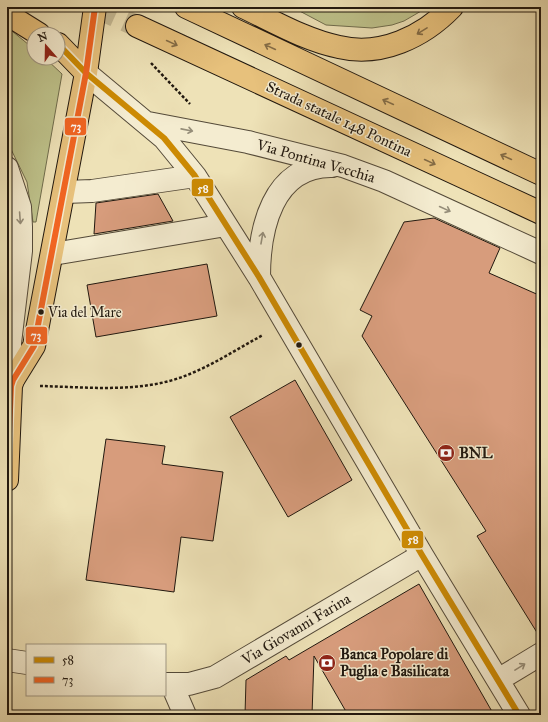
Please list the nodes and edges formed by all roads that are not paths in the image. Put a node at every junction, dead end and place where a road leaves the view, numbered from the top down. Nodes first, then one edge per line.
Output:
1 (95, 7) edge
2 (186, 7) edge
3 (243, 7) edge
4 (452, 7) edge
5 (7, 14) edge
6 (26, 26) edge
7 (137, 26) tunnel mouth
8 (66, 52) edge
9 (86, 73) junction
10 (148, 123) junction
11 (7, 168) edge
12 (358, 171) junction
13 (541, 174) edge
14 (195, 176) junction
15 (65, 192) junction
16 (541, 213) edge
17 (226, 225) junction
18 (541, 253) edge
19 (53, 254) junction
20 (259, 277) junction
21 (12, 383) junction
22 (7, 480) edge
23 (422, 555) junction
24 (541, 654) edge
25 (7, 660) edge
26 (26, 663) edge
27 (498, 680) junction
28 (168, 685) edge
29 (168, 715) edge
30 (184, 715) edge
31 (519, 715) edge

1 - 9 main road
13 -> 2 main road
4 -> 3 main road
5 - 6 main road
7 -> 16 main road, Strada statale 148 Pontina
8 - 9 main road
9 - 10 street
9 - 15 main road
10 -> 12 street, Via Pontina Vecchia
10 - 14 street
11 -> 21 street
12 -> 18 street, Via Pontina Vecchia
20 -> 12 street
14 - 15 street
14 - 17 street
15 - 19 main road
17 - 19 street
17 - 20 street
19 - 21 main road
20 - 23 street
21 - 22 main road
23 - 27 street
23 - 28 street, Via Giovanni Farina
27 -> 24 street
25 - 26 street
27 - 31 street
28 - 29 street
28 - 30 street

